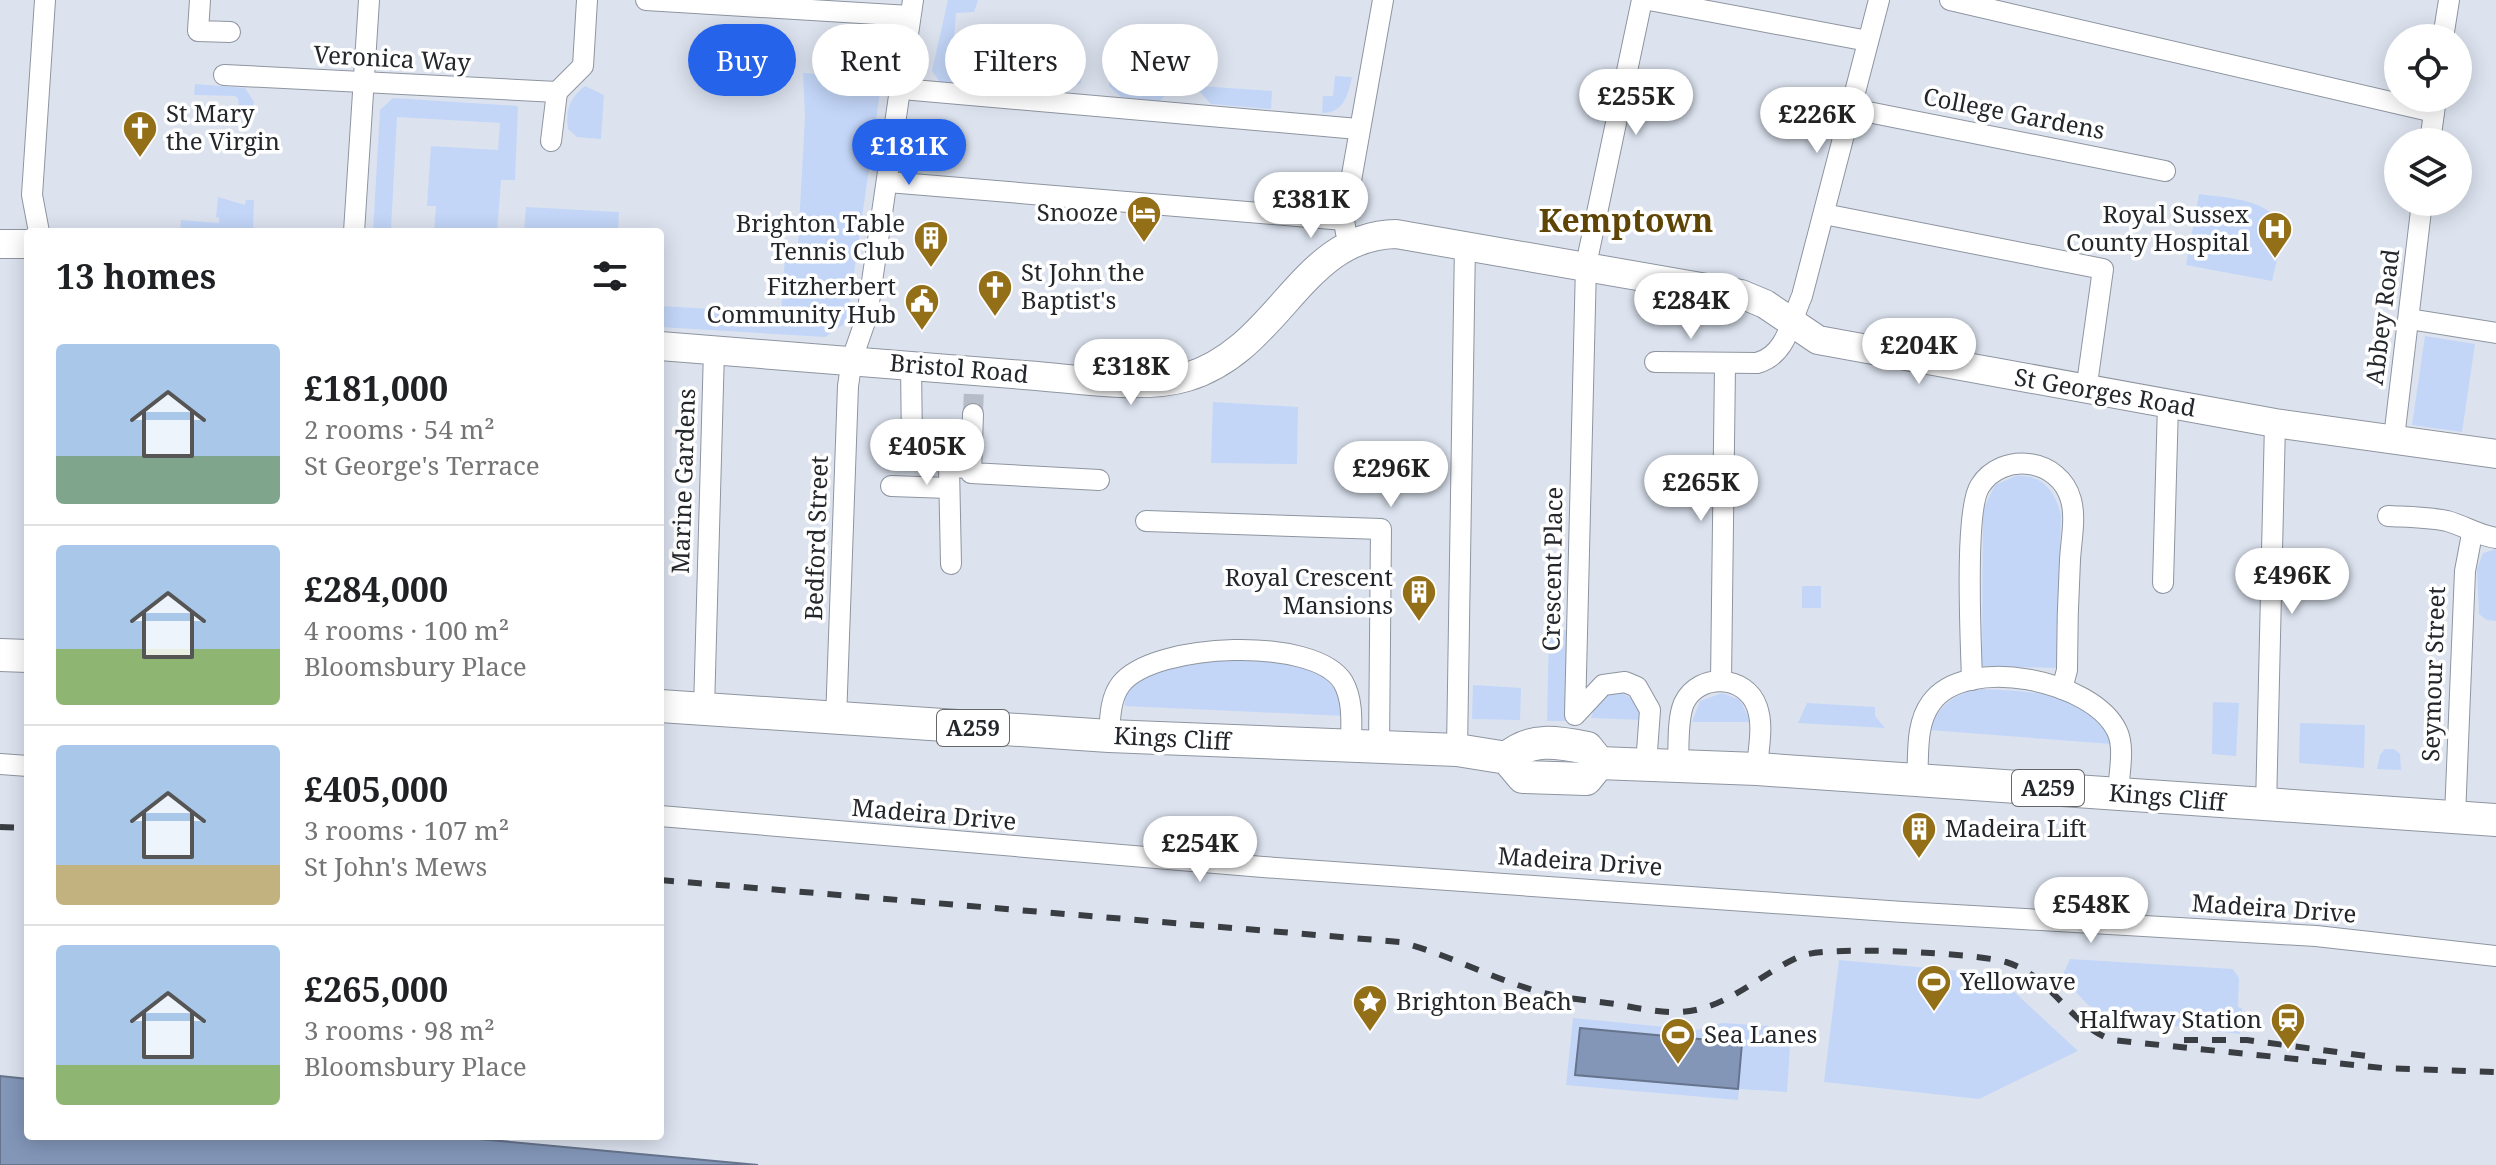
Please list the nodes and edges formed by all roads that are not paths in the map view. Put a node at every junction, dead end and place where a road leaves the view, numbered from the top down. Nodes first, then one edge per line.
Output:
1 (45, 0) edge
2 (200, 0) edge
3 (369, 0) edge
4 (587, 0) edge
5 (646, 0) edge
6 (1383, 0) edge
7 (1642, 0) edge
8 (1649, 0) edge
9 (1879, 0) edge
10 (1950, 0) edge
11 (2449, 0) edge
12 (911, 8) edge
13 (2445, 24) edge
14 (230, 32) dead end
15 (1868, 41) junction
16 (224, 75) dead end
17 (365, 85) junction
18 (929, 91) edge
19 (557, 92) junction
20 (2384, 94) edge
21 (901, 96) edge
22 (1853, 109) junction
23 (1358, 129) junction
24 (551, 141) dead end
25 (2165, 171) dead end
26 (888, 182) junction
27 (1824, 214) junction
28 (2420, 216) edge
29 (38, 228) edge
30 (354, 228) edge
31 (1347, 232) junction
32 (1465, 243) junction
33 (0, 244) edge
34 (24, 244) edge
35 (1586, 265) junction
36 (2409, 319) junction
37 (1792, 322) junction
38 (2496, 333) edge
39 (664, 346) edge
40 (714, 350) junction
41 (852, 359) junction
42 (1655, 362) dead end
43 (911, 365) junction
44 (1725, 365) junction
45 (2086, 391) junction
46 (2168, 404) junction
47 (973, 414) tunnel mouth
48 (2275, 423) junction
49 (2394, 438) junction
50 (912, 446) dead end
51 (2496, 454) edge
52 (972, 468) junction
53 (1099, 480) dead end
54 (891, 486) dead end
55 (949, 488) junction
56 (2388, 516) dead end
57 (1146, 521) dead end
58 (2472, 534) junction
59 (2496, 538) edge
60 (951, 564) dead end
61 (2163, 583) dead end
62 (0, 655) edge
63 (24, 656) edge
64 (1972, 680) junction
65 (1721, 681) junction
66 (2062, 689) junction
67 (664, 706) edge
68 (704, 709) junction
69 (836, 720) junction
70 (1109, 736) junction
71 (1365, 748) junction
72 (1457, 750) junction
73 (0, 764) edge
74 (1662, 765) junction
75 (24, 766) edge
76 (1757, 769) junction
77 (1917, 781) junction
78 (2118, 792) junction
79 (2266, 807) junction
80 (664, 816) edge
81 (2455, 816) junction
82 (2496, 820) edge
83 (2496, 956) edge

1 - 29 street
2 - 14 street
3 - 17 street
4 - 19 street
5 - 12 street
6 - 23 street
7 - 35 street
8 - 15 street
9 - 15 street
10 - 20 street
11 - 13 street
15 - 22 street
16 - 17 street, Veronica Way
17 - 19 street, Veronica Way
17 - 30 street
18 - 23 street
19 - 24 street
21 - 26 street, Bedford Street
22 - 25 street, College Gardens
22 - 27 street
23 - 31 street
26 - 31 street
26 - 41 street, Bedford Street
27 - 37 street
27 - 45 street
28 - 36 street, Abbey Road
31 - 32 main road, St Georges Road
31 - 43 main road, Bristol Road
32 - 35 main road, St Georges Road
32 - 72 street
33 - 34 main road
35 - 37 main road, St Georges Road
35 - 74 street, Crescent Place
36 - 38 street
36 - 49 street, Abbey Road
37 - 44 street
37 - 45 main road, St Georges Road
39 - 40 main road, Bristol Road
40 - 41 main road, Bristol Road
40 - 68 street, Marine Gardens
41 - 43 main road, Bristol Road
41 - 69 street, Bedford Street
42 - 44 street
43 - 50 street
44 - 65 street
45 - 46 main road, St Georges Road
46 - 48 main road, St Georges Road
46 - 61 street
47 - 52 street
48 - 49 main road, St Georges Road
48 - 79 street
49 - 51 main road, St Georges Road
52 - 53 street
52 - 55 street
54 - 55 street
55 - 60 street
56 - 58 street
57 - 71 street
58 - 59 street
58 - 81 street, Seymour Street
62 - 63 main road
64 - 66 street
64 - 66 street
64 - 77 street
65 - 74 street
65 - 76 street
66 - 78 street
67 - 68 main road, A259
68 - 69 main road, A259
69 - 70 main road, Kings Cliff / A259
70 - 71 main road, Kings Cliff / A259
70 - 71 street
71 - 72 main road, Kings Cliff / A259
72 - 74 main road, Kings Cliff / A259
73 - 75 street
74 - 76 main road, Kings Cliff / A259
76 - 77 main road, Kings Cliff / A259
77 - 78 main road, Kings Cliff / A259
78 - 79 main road, Kings Cliff / A259
79 - 81 main road, Kings Cliff / A259
80 - 83 street, Madeira Drive
81 - 82 main road, Kings Cliff / A259

